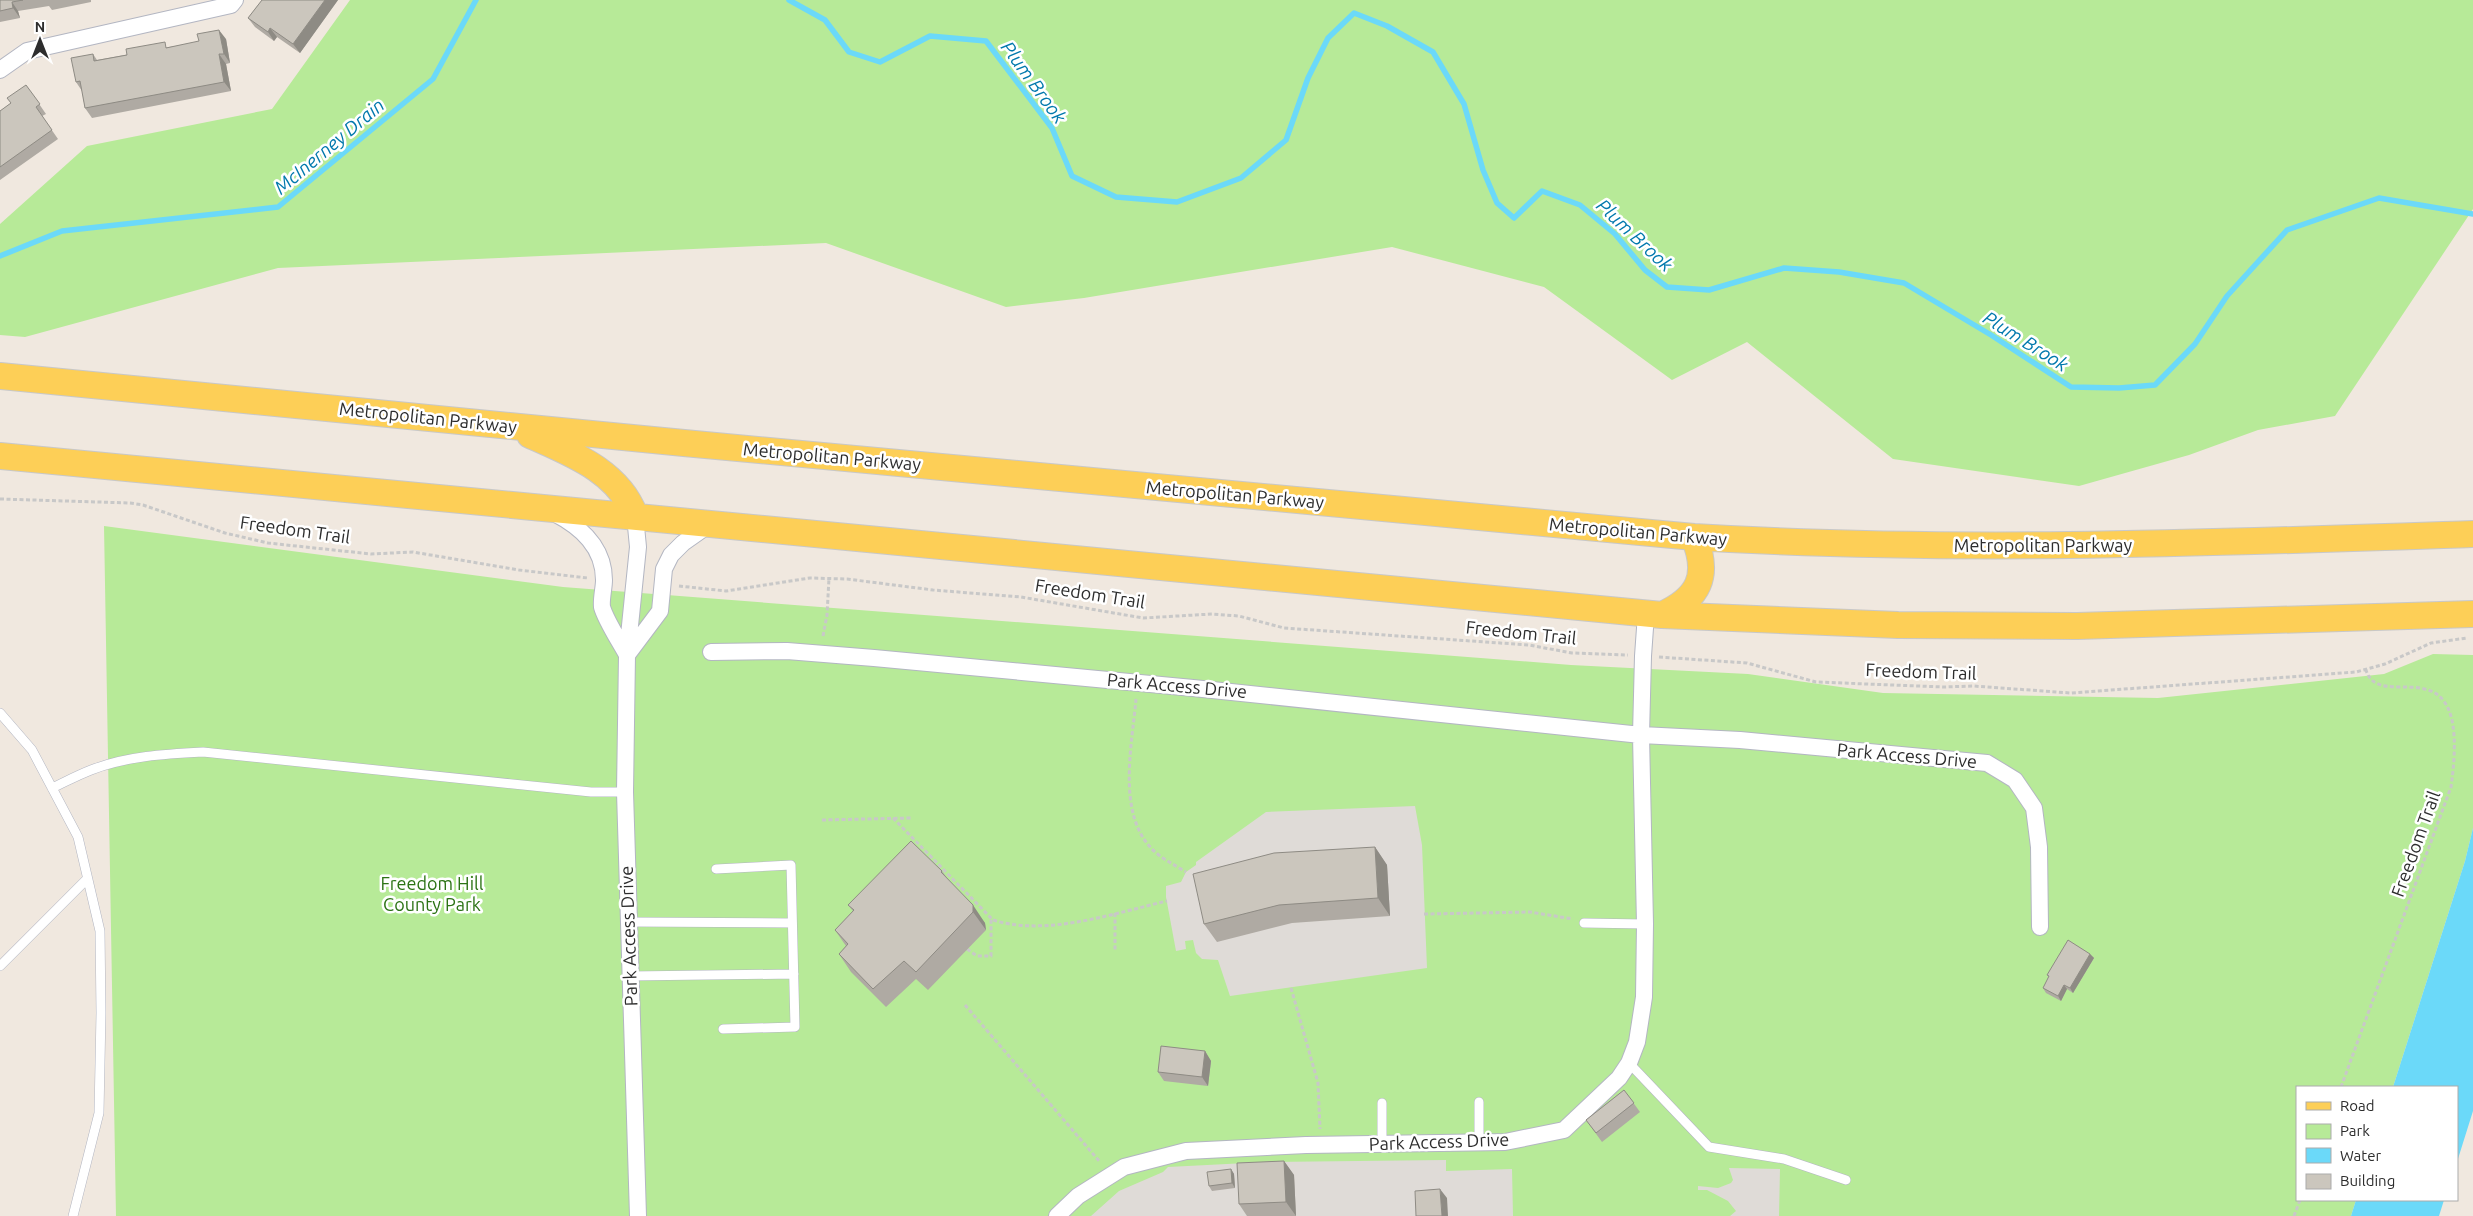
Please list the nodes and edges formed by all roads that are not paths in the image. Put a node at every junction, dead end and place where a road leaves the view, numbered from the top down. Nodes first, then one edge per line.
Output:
1 (235, 0) edge
2 (0, 70) edge
3 (0, 376) edge
4 (508, 426) junction
5 (0, 456) edge
6 (545, 508) junction
7 (634, 516) junction
8 (710, 523) junction
9 (2473, 534) edge
10 (1694, 537) junction
11 (1654, 614) junction
12 (2473, 614) edge
13 (711, 652) dead end
14 (627, 655) junction
15 (0, 713) edge
16 (1641, 735) junction
17 (52, 788) junction
18 (625, 792) junction
19 (716, 869) dead end
20 (87, 878) junction
21 (629, 922) junction
22 (792, 923) junction
23 (1584, 923) road end
24 (1645, 924) junction
25 (2040, 927) dead end
26 (0, 966) edge
27 (794, 974) junction
28 (630, 976) junction
29 (723, 1029) dead end
30 (1629, 1064) junction
31 (1479, 1102) dead end
32 (1382, 1103) dead end
33 (1479, 1143) junction
34 (1382, 1144) junction
35 (1846, 1180) dead end
36 (74, 1216) edge
37 (638, 1216) edge
38 (1057, 1216) edge

1 - 2 street
3 - 4 main road, Metropolitan Parkway
4 - 7 main road
4 - 10 main road, Metropolitan Parkway
5 - 6 main road
6 - 7 main road
6 - 14 street, Park Access Drive
7 - 8 main road
7 - 14 street, Park Access Drive
8 - 11 main road
8 - 14 street
9 - 10 main road, Metropolitan Parkway
10 - 11 main road
11 - 12 main road
11 - 16 street, Park Access Drive
13 - 16 street, Park Access Drive
14 - 18 street, Park Access Drive
15 - 17 lane
16 - 24 street, Park Access Drive
16 - 25 street, Park Access Drive
17 - 18 lane
17 - 20 lane
18 - 21 street, Park Access Drive
19 - 22 lane
20 - 26 lane
20 - 36 lane
21 - 22 lane
21 - 28 street, Park Access Drive
22 - 27 lane
23 - 24 lane
24 - 30 street, Park Access Drive
27 - 28 lane
27 - 29 lane
28 - 37 street, Park Access Drive
30 - 33 street, Park Access Drive
30 - 35 lane
31 - 33 lane
32 - 34 lane
33 - 34 street, Park Access Drive
34 - 38 street, Park Access Drive

